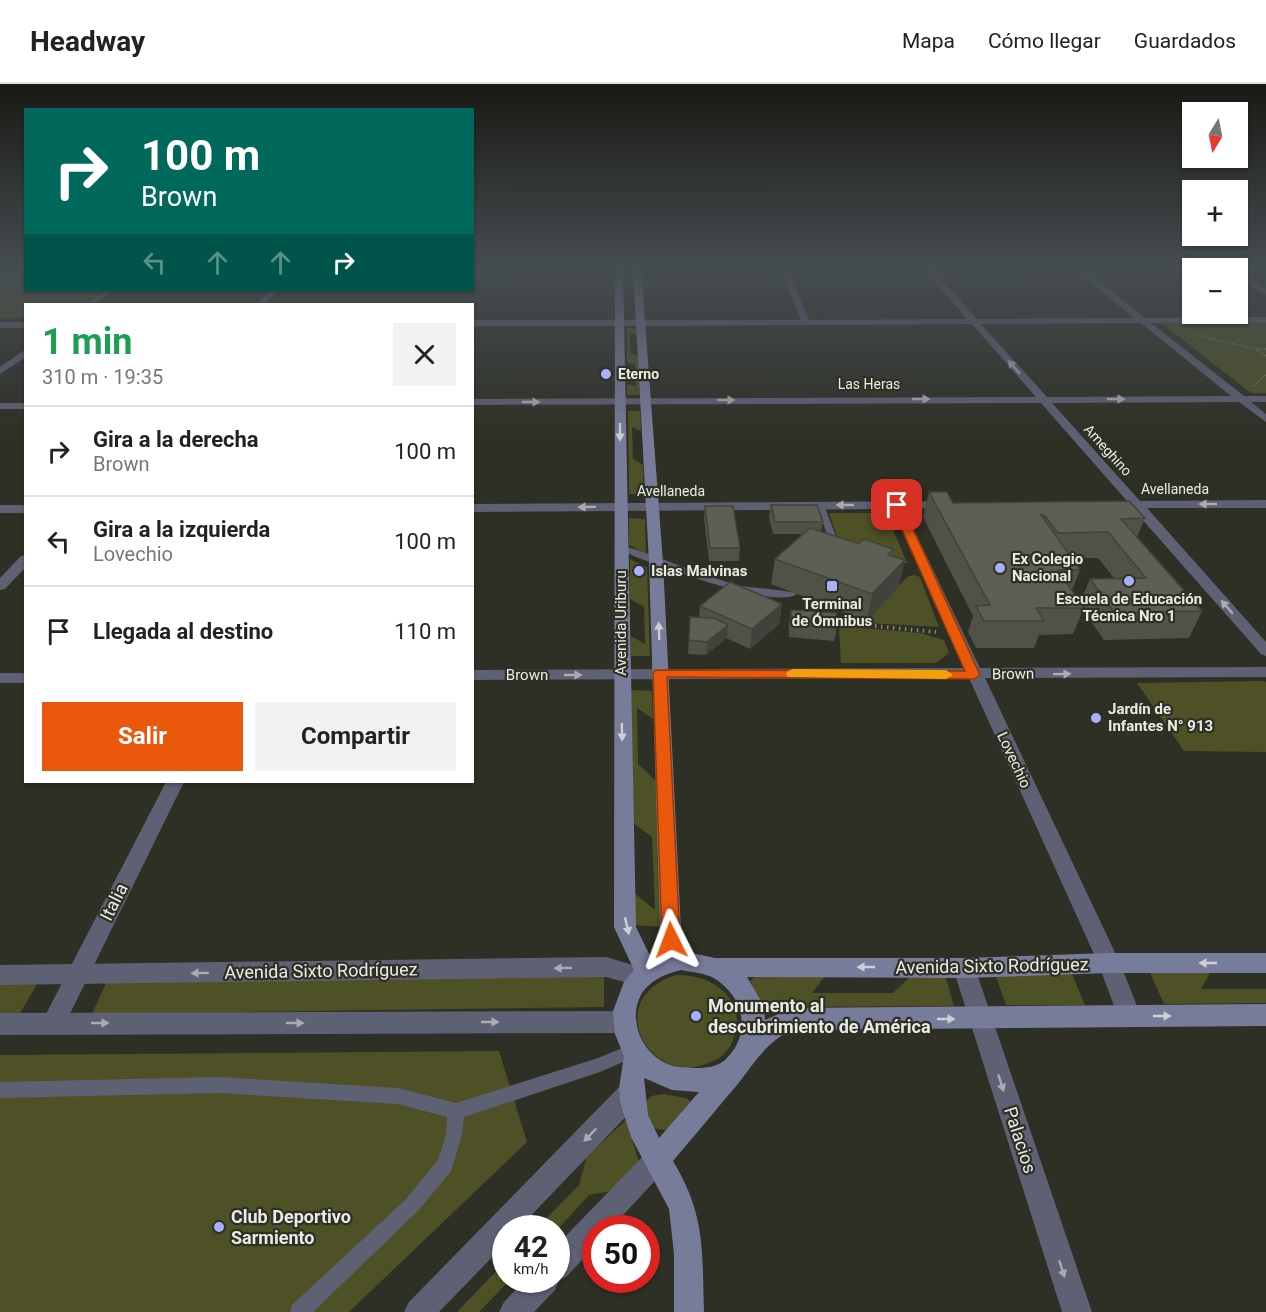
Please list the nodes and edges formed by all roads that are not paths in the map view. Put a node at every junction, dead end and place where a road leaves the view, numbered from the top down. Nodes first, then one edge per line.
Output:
1 (619, 325) edge
2 (640, 325) edge
3 (978, 325) edge
4 (1150, 325) edge
5 (24, 353) edge
6 (0, 371) edge
7 (1041, 398) junction
8 (1241, 399) junction
9 (1266, 399) edge
10 (620, 401) junction
11 (646, 401) junction
12 (474, 402) edge
13 (0, 406) edge
14 (24, 406) edge
15 (1266, 419) edge
16 (1137, 504) junction
17 (1266, 504) edge
18 (820, 505) junction
19 (897, 505) junction
20 (965, 505) edge
21 (1103, 505) edge
22 (621, 506) junction
23 (652, 506) junction
24 (474, 508) edge
25 (0, 509) edge
26 (24, 509) edge
27 (621, 548) junction
28 (840, 556) edge
29 (24, 561) edge
30 (656, 562) junction
31 (1, 584) edge
32 (792, 594) dead end
33 (1266, 651) edge
34 (1266, 672) edge
35 (660, 673) junction
36 (474, 675) edge
37 (622, 675) junction
38 (974, 675) junction
39 (0, 678) edge
40 (24, 678) edge
41 (175, 783) edge
42 (672, 962) junction
43 (1109, 963) junction
44 (1266, 963) edge
45 (717, 967) junction
46 (964, 968) junction
47 (78, 974) junction
48 (0, 975) edge
49 (644, 975) junction
50 (1266, 1015) edge
51 (1130, 1016) junction
52 (980, 1019) junction
53 (625, 1022) junction
54 (0, 1024) edge
55 (53, 1024) junction
56 (635, 1052) junction
57 (746, 1055) junction
58 (0, 1090) edge
59 (631, 1093) junction
60 (456, 1111) junction
61 (657, 1160) junction
62 (570, 1252) edge
63 (532, 1293) edge
64 (299, 1312) edge
65 (419, 1312) edge
66 (514, 1312) edge
67 (689, 1312) edge
68 (1077, 1312) edge

1 - 10 main road, Avenida Uriburu
2 - 11 main road
7 -> 3 street, Ameghino
4 - 8 street
5 - 6 street
7 -> 8 street, Las Heras
11 -> 7 street, Las Heras
7 - 16 street, Ameghino
8 - 9 street, Las Heras
8 - 15 street
10 - 11 street, Las Heras
12 -> 10 street, Las Heras
10 -> 22 main road, Avenida Uriburu
11 - 23 main road
13 - 14 street
17 -> 16 street, Avellaneda
16 - 21 street, Avellaneda
33 -> 16 street, Ameghino
19 -> 18 street, Avellaneda
18 - 23 street, Avellaneda
18 - 28 lane
19 - 20 street, Avellaneda
19 - 38 street, Lovechio
22 - 23 street, Avellaneda
22 -> 24 street, Avellaneda
22 - 27 main road, Avenida Uriburu
23 - 30 main road
25 - 26 street
27 - 30 lane
27 - 37 main road, Avenida Uriburu
29 - 31 street
30 - 32 lane
35 -> 30 main road
38 -> 34 street, Brown
35 - 37 street, Brown
35 - 38 street, Brown
35 - 42 main road
36 -> 37 street, Brown
37 -> 49 main road, Avenida Uriburu
38 - 43 street, Lovechio
39 - 40 street
41 - 47 street, Italia
42 - 45 main road
42 - 49 main road
44 -> 43 main road, Avenida Sixto Rodríguez
43 - 46 main road, Avenida Sixto Rodríguez
43 - 51 street, Lovechio
46 -> 45 main road, Avenida Sixto Rodríguez
45 - 57 main road
46 - 52 street, Palacios
47 - 48 street, Avenida Sixto Rodríguez
49 -> 47 street, Avenida Sixto Rodríguez
47 - 55 street, Italia
49 - 53 main road
51 -> 50 main road
51 - 52 main road
57 -> 52 main road
52 -> 68 street, Palacios
55 -> 53 street
53 - 56 main road
54 - 55 street
56 - 57 main road
56 - 59 main road
56 - 60 lane
57 - 61 main road
58 - 60 lane
59 - 61 main road
59 -> 65 street
60 - 64 lane
61 - 62 street
61 - 67 main road
63 - 66 street

